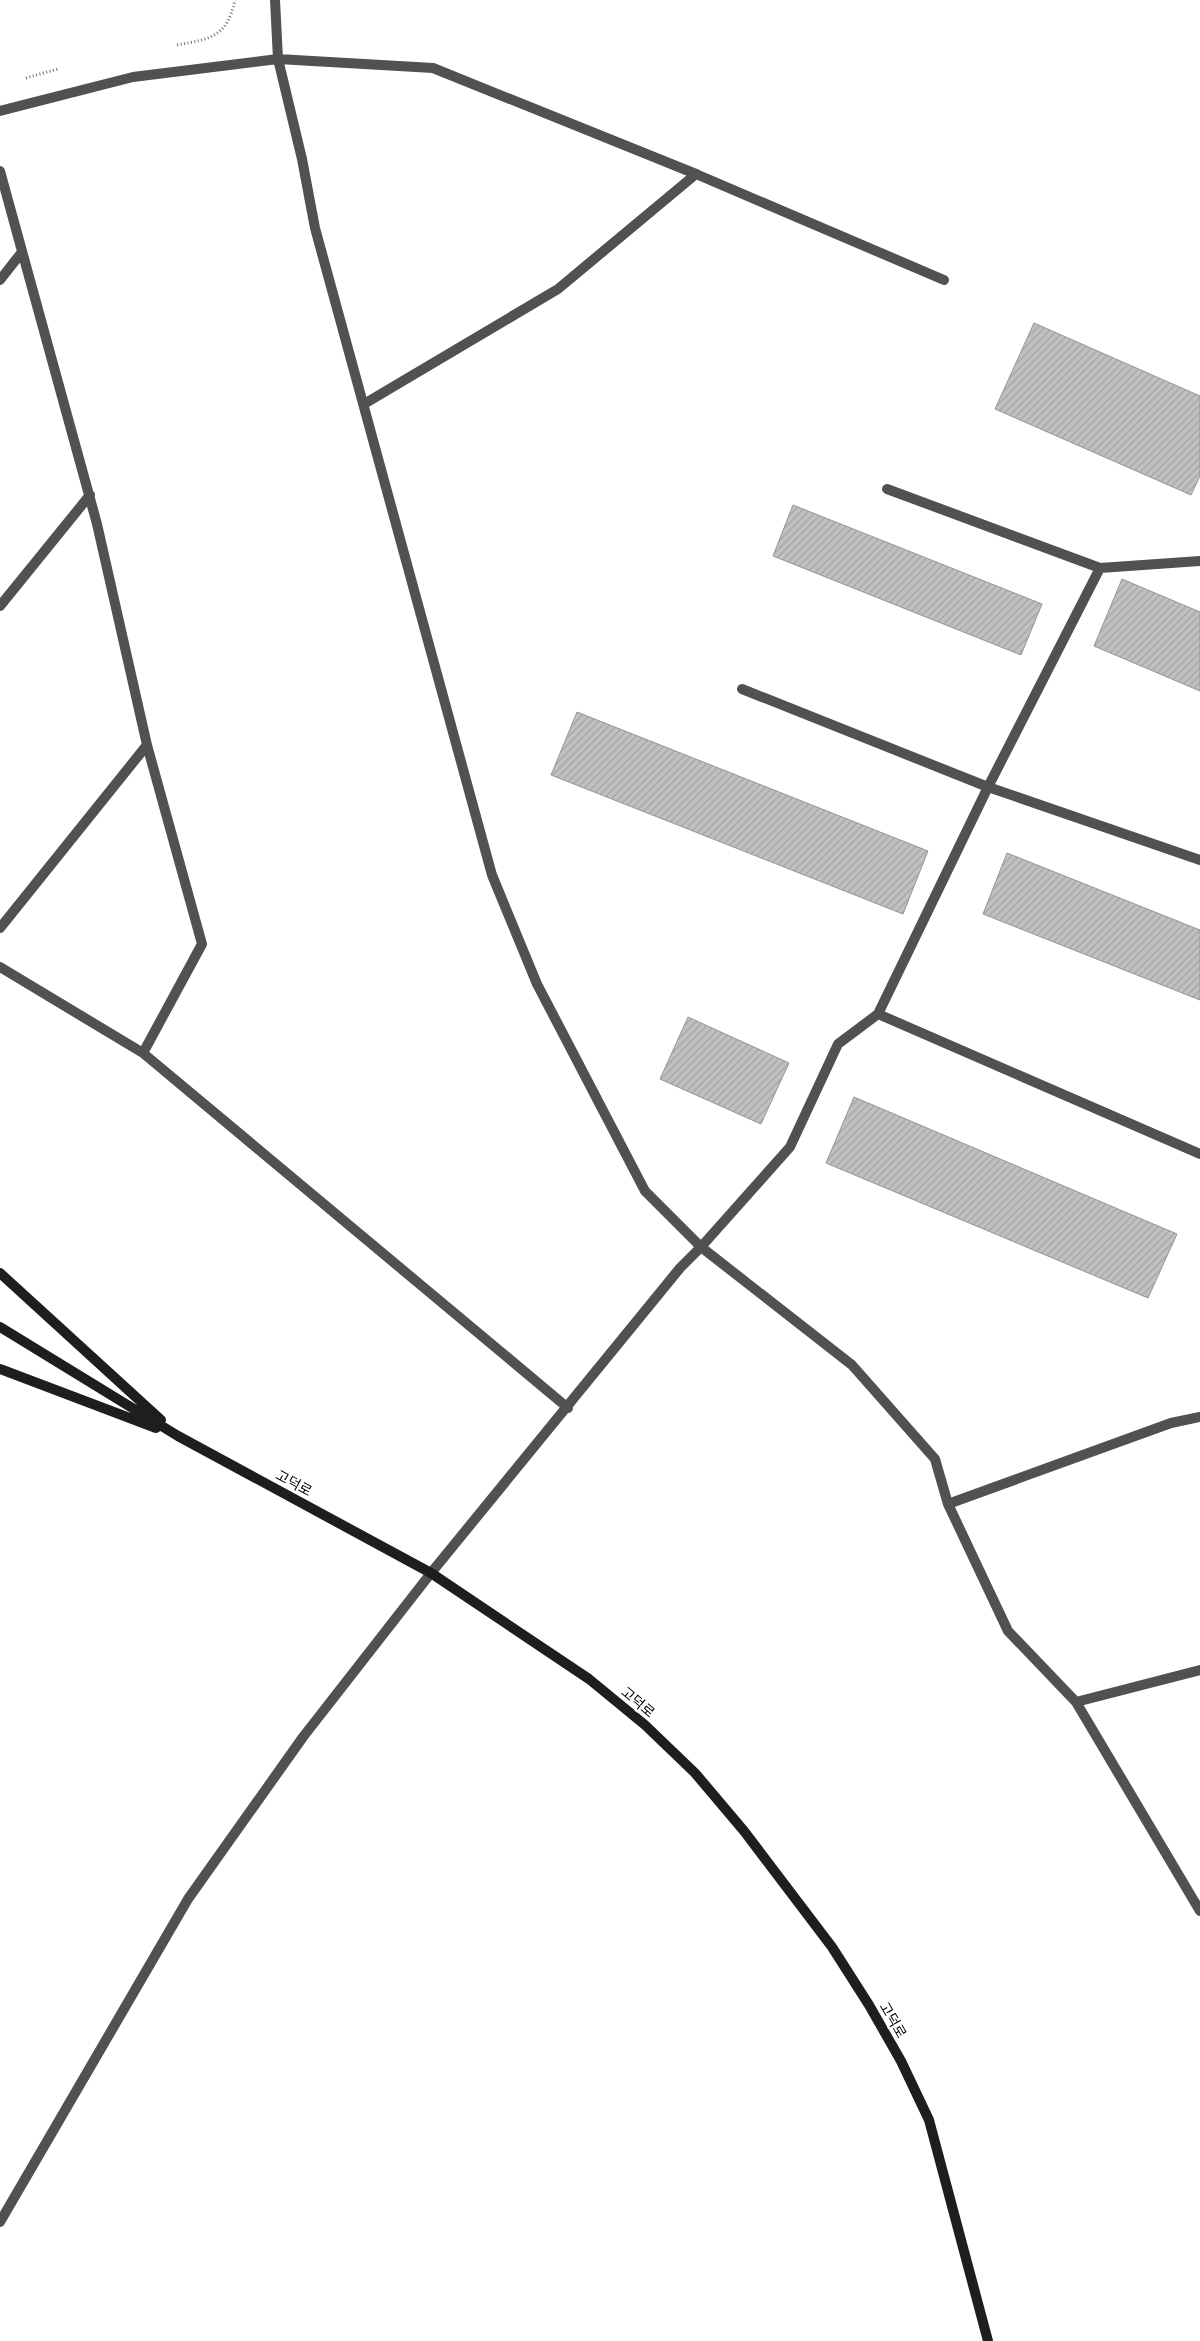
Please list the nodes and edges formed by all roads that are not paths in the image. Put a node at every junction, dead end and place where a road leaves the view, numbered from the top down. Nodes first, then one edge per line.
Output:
1 (276, 0) edge
2 (278, 59) junction
3 (0, 111) edge
4 (0, 171) edge
5 (696, 174) junction
6 (22, 252) junction
7 (0, 280) edge
8 (944, 280) dead end
9 (364, 404) junction
10 (887, 490) dead end
11 (90, 496) junction
12 (1200, 561) edge
13 (1100, 568) junction
14 (0, 606) edge
15 (742, 689) dead end
16 (147, 745) junction
17 (988, 787) junction
18 (1200, 860) edge
19 (0, 928) edge
20 (0, 967) edge
21 (878, 1014) junction
22 (143, 1053) junction
23 (1200, 1154) edge
24 (701, 1248) junction
25 (0, 1273) edge
26 (0, 1327) edge
27 (0, 1369) edge
28 (568, 1408) junction
29 (1200, 1417) edge
30 (178, 1436) junction
31 (948, 1504) junction
32 (431, 1573) junction
33 (1200, 1670) edge
34 (1076, 1702) junction
35 (1200, 1911) edge
36 (0, 2222) edge
37 (988, 2341) edge

1 - 2 street
2 - 3 street
2 - 5 street
2 - 9 street
4 - 6 street
5 - 8 street
5 - 9 street
6 - 7 street
6 - 11 street
9 - 24 street
10 - 13 street
11 - 14 street
11 - 16 street
12 - 13 street
13 - 17 street
15 - 17 street
16 - 19 street
16 - 22 street
17 - 18 street
17 - 21 street
20 - 22 street
21 - 23 street
21 - 24 street
22 - 28 street
24 - 28 street
24 - 31 street
25 - 30 main road
26 - 30 main road, 고덕로
27 - 30 main road
28 - 32 street
29 - 31 street
30 - 32 main road, 고덕로
31 - 34 street
32 - 36 street
32 - 37 main road, 고덕로
33 - 34 street
34 - 35 street

